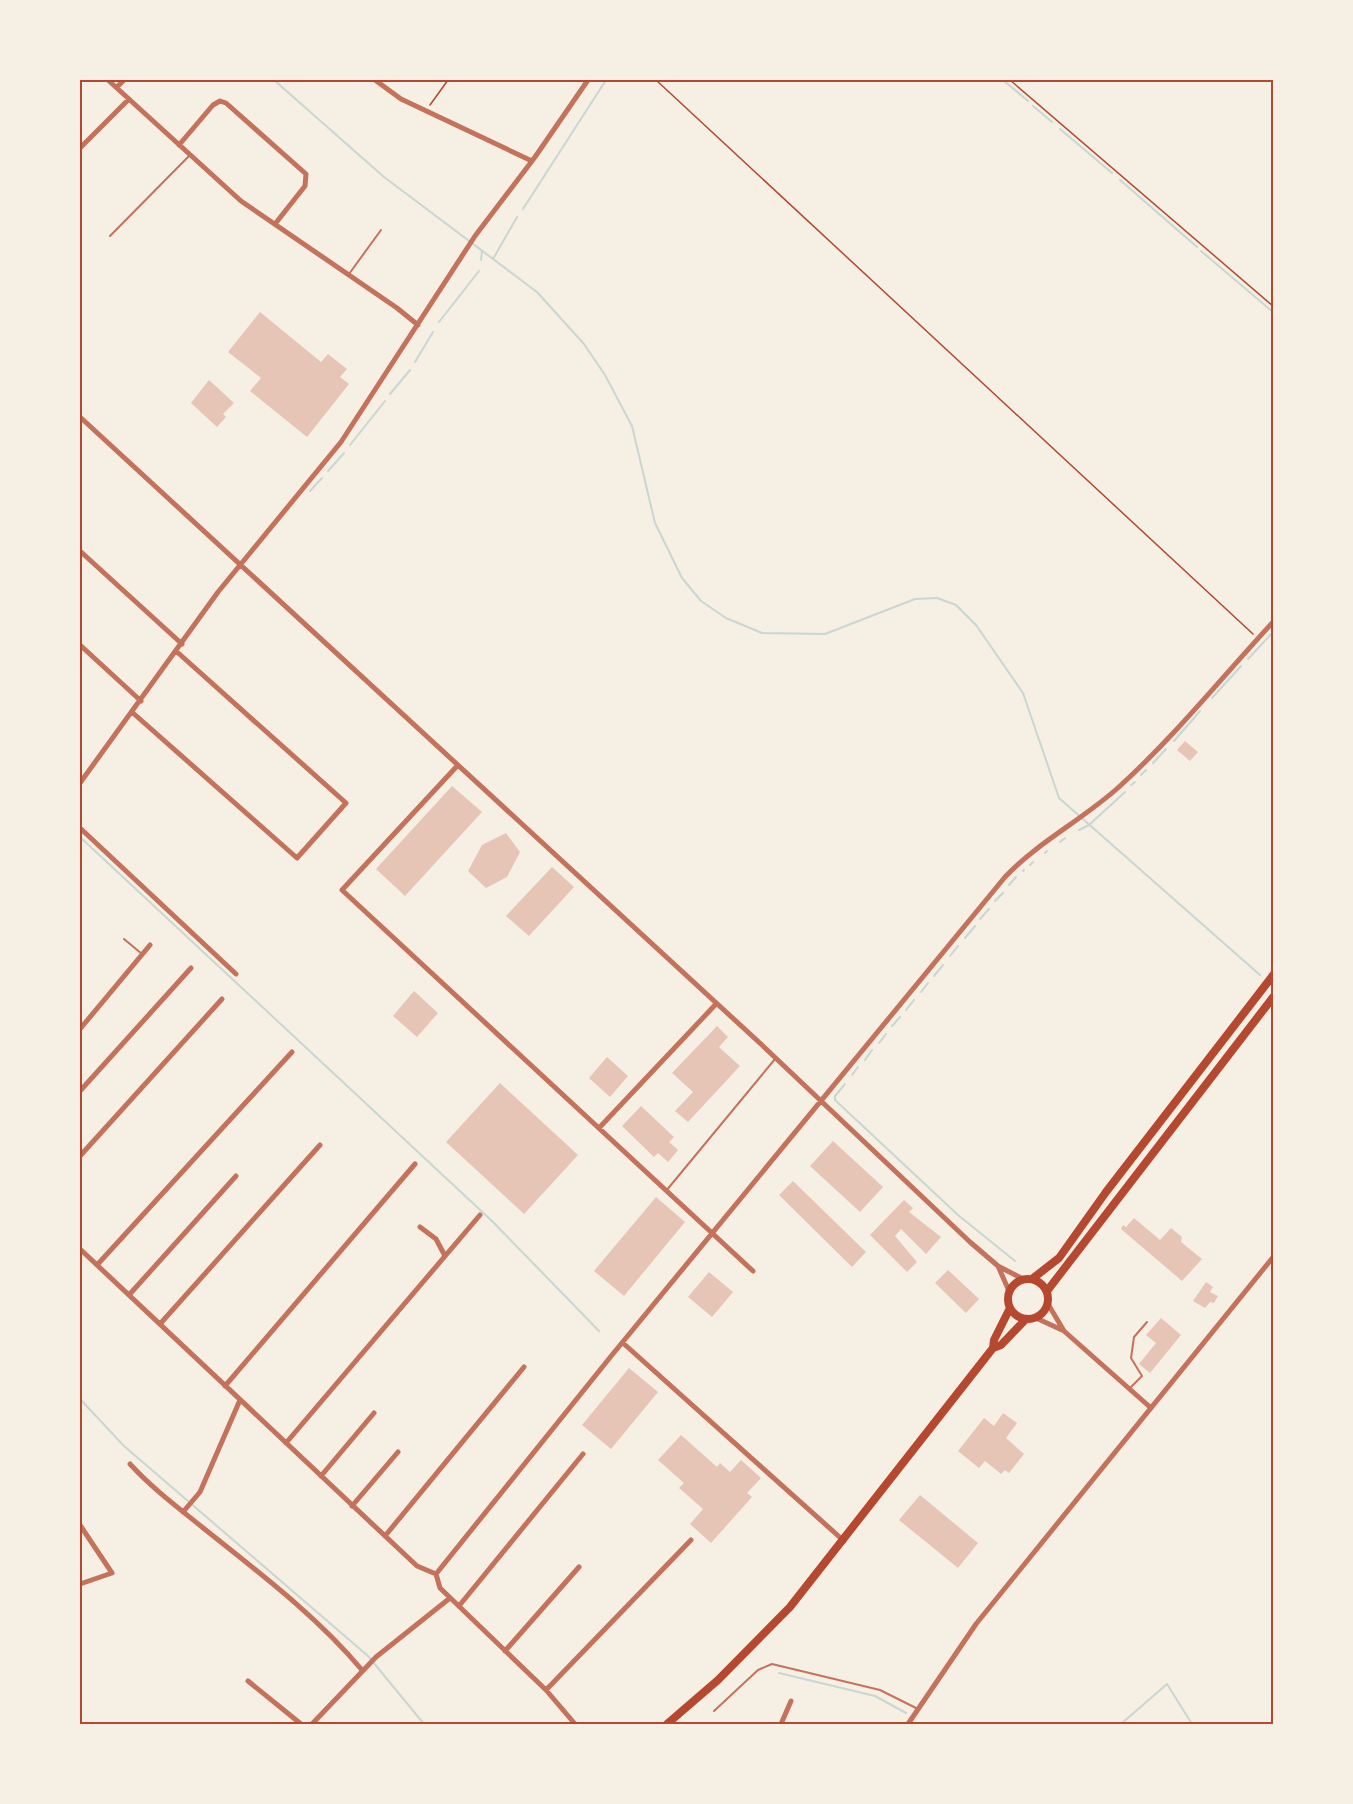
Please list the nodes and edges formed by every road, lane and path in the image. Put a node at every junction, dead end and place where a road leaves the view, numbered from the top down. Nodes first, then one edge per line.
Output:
1 (108, 80) edge
2 (124, 80) edge
3 (375, 80) edge
4 (448, 80) edge
5 (588, 80) edge
6 (656, 80) edge
7 (1010, 80) edge
8 (117, 87) junction
9 (129, 99) junction
10 (426, 111) junction
11 (178, 145) junction
12 (80, 148) edge
13 (190, 155) junction
14 (532, 161) junction
15 (275, 224) junction
16 (381, 230) dead end
17 (110, 236) dead end
18 (349, 275) junction
19 (1274, 307) edge
20 (418, 325) junction
21 (80, 417) edge
22 (80, 552) edge
23 (240, 565) junction
24 (1274, 621) edge
25 (1257, 639) junction
26 (182, 644) junction
27 (80, 645) edge
28 (177, 651) junction
29 (141, 701) junction
30 (133, 713) junction
31 (458, 765) junction
32 (80, 783) edge
33 (80, 828) edge
34 (124, 939) dead end
35 (150, 945) dead end
36 (142, 954) junction
37 (191, 968) dead end
38 (236, 974) dead end
39 (1274, 974) edge
40 (1274, 996) edge
41 (222, 999) dead end
42 (716, 1004) junction
43 (80, 1029) edge
44 (292, 1052) dead end
45 (775, 1058) junction
46 (80, 1091) edge
47 (820, 1101) junction
48 (599, 1128) junction
49 (320, 1145) dead end
50 (80, 1156) edge
51 (415, 1164) dead end
52 (236, 1176) dead end
53 (666, 1191) junction
54 (480, 1215) dead end
55 (420, 1227) dead end
56 (713, 1233) junction
57 (80, 1249) edge
58 (445, 1256) junction
59 (1274, 1256) edge
60 (97, 1265) junction
61 (998, 1266) junction
62 (753, 1271) dead end
63 (1028, 1279) junction
64 (1009, 1291) junction
65 (1047, 1291) junction
66 (129, 1295) junction
67 (1048, 1304) junction
68 (1010, 1308) junction
69 (1036, 1318) junction
70 (1026, 1319) junction
71 (1146, 1322) dead end
72 (160, 1324) junction
73 (1064, 1331) junction
74 (622, 1343) junction
75 (993, 1348) junction
76 (524, 1367) dead end
77 (225, 1386) junction
78 (1130, 1389) junction
79 (240, 1400) junction
80 (1151, 1408) junction
81 (374, 1413) dead end
82 (286, 1443) junction
83 (398, 1452) dead end
84 (583, 1454) dead end
85 (130, 1464) dead end
86 (321, 1476) junction
87 (352, 1506) junction
88 (185, 1509) junction
89 (80, 1525) edge
90 (385, 1536) junction
91 (691, 1540) dead end
92 (844, 1541) junction
93 (579, 1567) dead end
94 (436, 1574) junction
95 (80, 1584) edge
96 (450, 1598) junction
97 (459, 1606) junction
98 (505, 1651) junction
99 (364, 1668) junction
100 (248, 1681) dead end
101 (546, 1690) junction
102 (791, 1701) dead end
103 (918, 1709) junction
104 (714, 1711) dead end
105 (301, 1725) edge
106 (312, 1725) edge
107 (575, 1725) edge
108 (667, 1725) edge
109 (782, 1725) edge
110 (908, 1725) edge

1 - 8 street
2 - 8 street
3 - 10 street
4 - 10 path
5 - 14 street
6 - 25 path
7 - 19 path
8 - 9 street
9 - 11 street
9 - 12 street
10 - 14 street
11 - 13 street
11 - 15 street
13 - 15 street
13 - 17 lane
14 - 20 street
15 - 18 street
16 - 18 lane
18 - 20 street
20 - 23 street
21 - 23 street
22 - 26 street
23 - 26 street
23 - 31 street
24 - 25 street
25 - 47 street
26 - 28 street
27 - 29 street
28 - 29 street
28 - 30 street
29 - 30 street
30 - 32 street
31 - 42 street
31 - 48 street
33 - 38 street
34 - 36 lane
35 - 36 street
36 - 43 street
37 - 46 street
39 - 63 main road
40 - 65 main road
41 - 50 street
42 - 45 street
42 - 48 street
44 - 60 street
45 - 47 street
45 - 53 lane
47 - 56 street
47 - 61 street
48 - 53 street
49 - 72 street
51 - 77 street
52 - 66 street
53 - 56 street
54 - 58 street
55 - 58 street
56 - 62 street
56 - 74 street
57 - 60 street
58 - 82 street
59 - 80 street
60 - 66 street
61 - 63 street
61 - 64 street
63 - 64 main road
63 - 65 main road
64 - 68 main road
65 - 67 main road
66 - 72 street
67 - 69 main road
67 - 73 street
68 - 70 main road
68 - 75 main road
69 - 70 main road
69 - 73 street
70 - 75 main road
71 - 78 lane
72 - 77 street
73 - 78 street
74 - 92 street
74 - 94 street
75 - 92 main road
76 - 90 street
77 - 79 street
78 - 80 street
79 - 82 street
79 - 88 street
80 - 103 street
81 - 86 street
82 - 86 street
83 - 87 street
84 - 97 street
85 - 88 street
86 - 87 street
87 - 90 street
88 - 99 street
89 - 95 street
90 - 94 street
91 - 101 street
92 - 108 main road
93 - 98 street
94 - 96 street
96 - 97 street
96 - 99 street
97 - 98 street
98 - 101 street
99 - 106 street
100 - 105 street
101 - 107 street
102 - 109 street
103 - 104 lane
103 - 110 street

